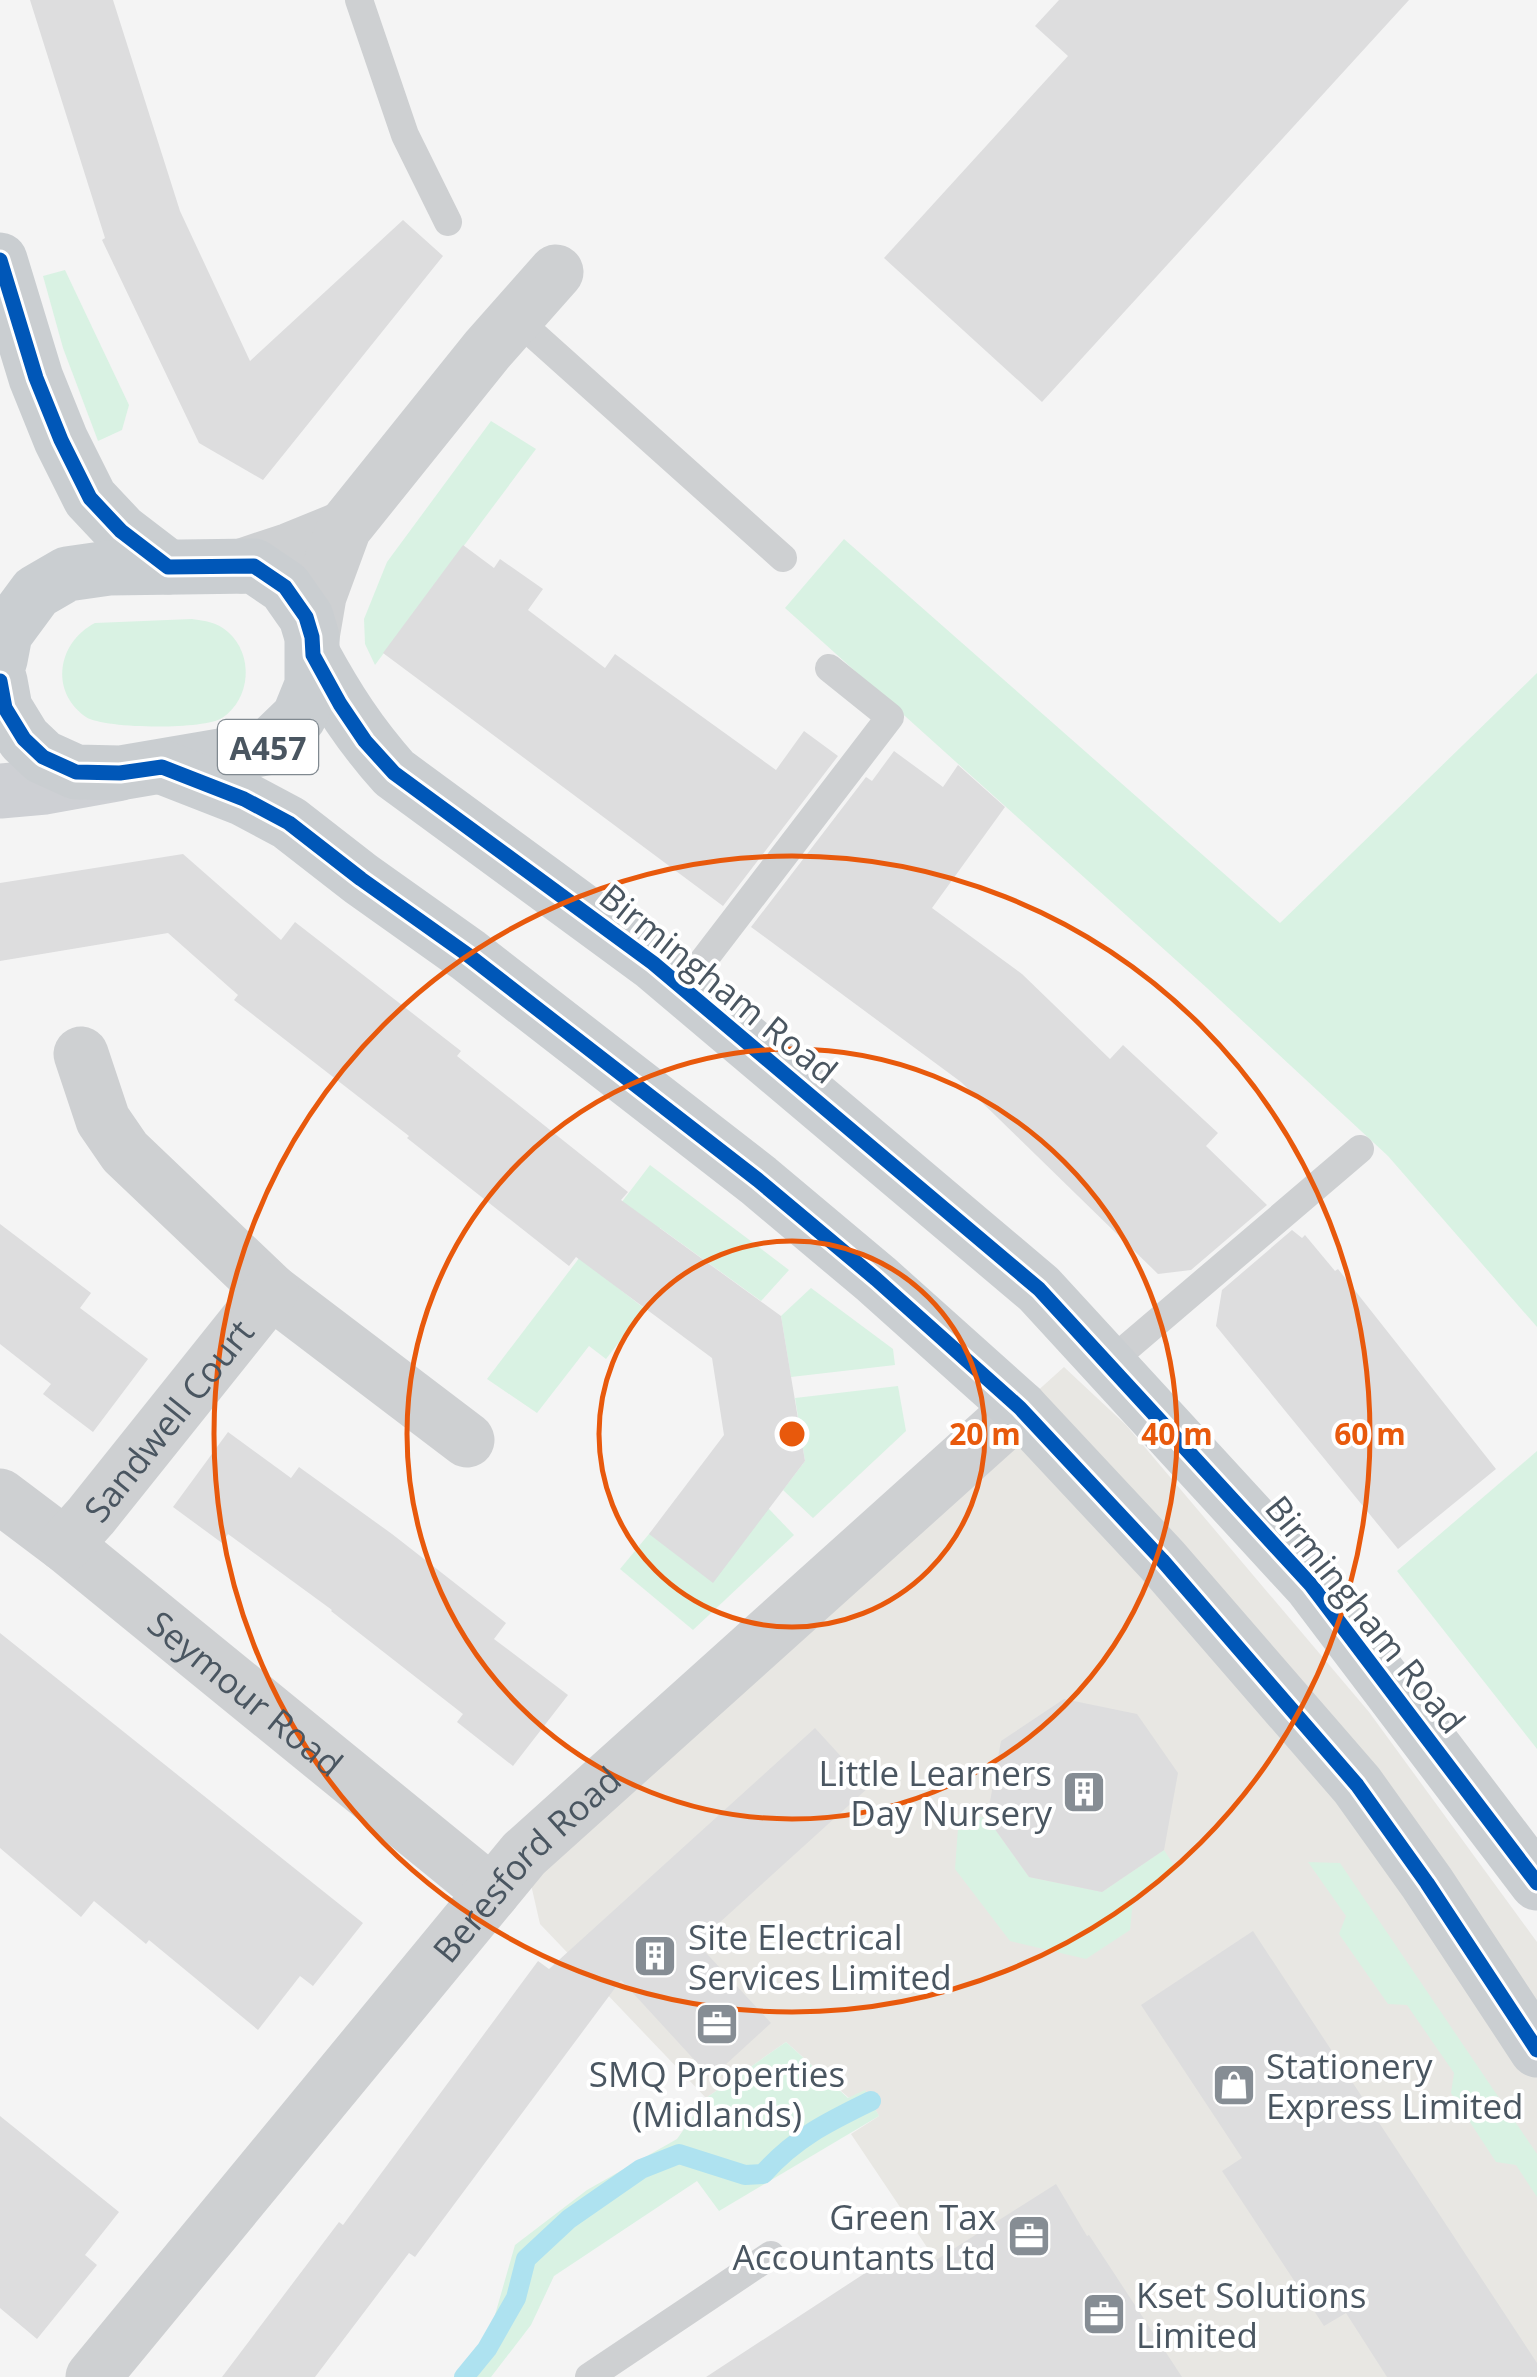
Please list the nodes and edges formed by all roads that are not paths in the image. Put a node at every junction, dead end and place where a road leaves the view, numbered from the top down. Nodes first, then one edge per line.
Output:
1 (359, 0) edge
2 (448, 222) dead end
3 (0, 260) edge
4 (556, 272) dead end
5 (515, 318) junction
6 (344, 528) junction
7 (783, 558) dead end
8 (242, 566) junction
9 (168, 567) junction
10 (1, 646) edge
11 (313, 646) junction
12 (829, 668) dead end
13 (141, 770) junction
14 (0, 791) edge
15 (683, 987) junction
16 (81, 1054) dead end
17 (1360, 1149) dead end
18 (270, 1291) junction
19 (1108, 1363) junction
20 (1020, 1408) junction
21 (467, 1440) dead end
22 (0, 1496) edge
23 (65, 1546) junction
24 (1537, 1882) edge
25 (492, 1893) junction
26 (1537, 2050) edge
27 (771, 2254) dead end
28 (93, 2377) edge
29 (589, 2377) edge

1 - 2 lane
3 - 9 main road
4 - 5 street
5 - 6 street
5 - 7 lane
6 - 8 street
6 - 11 street
8 - 9 main road, Birmingham Road / A457
8 - 11 main road, Birmingham Road / A457
9 - 10 main road, Birmingham Road / A457
10 - 13 main road, Birmingham Road / A457
11 - 13 main road, Birmingham Road / A457
11 - 15 main road, Birmingham Road / A457
12 - 15 lane
13 - 14 street
13 - 20 main road, Birmingham Road / A457
15 - 19 main road, Birmingham Road / A457
16 - 18 street, Sandwell Court
17 - 19 lane
18 - 21 street, Sandwell Court
18 - 23 street, Sandwell Court
19 - 24 main road, Birmingham Road / A457
20 - 25 street, Beresford Road
20 - 26 main road, Birmingham Road / A457
22 - 23 street, Seymour Road
23 - 25 street, Seymour Road
25 - 28 street, Beresford Road
27 - 29 lane

